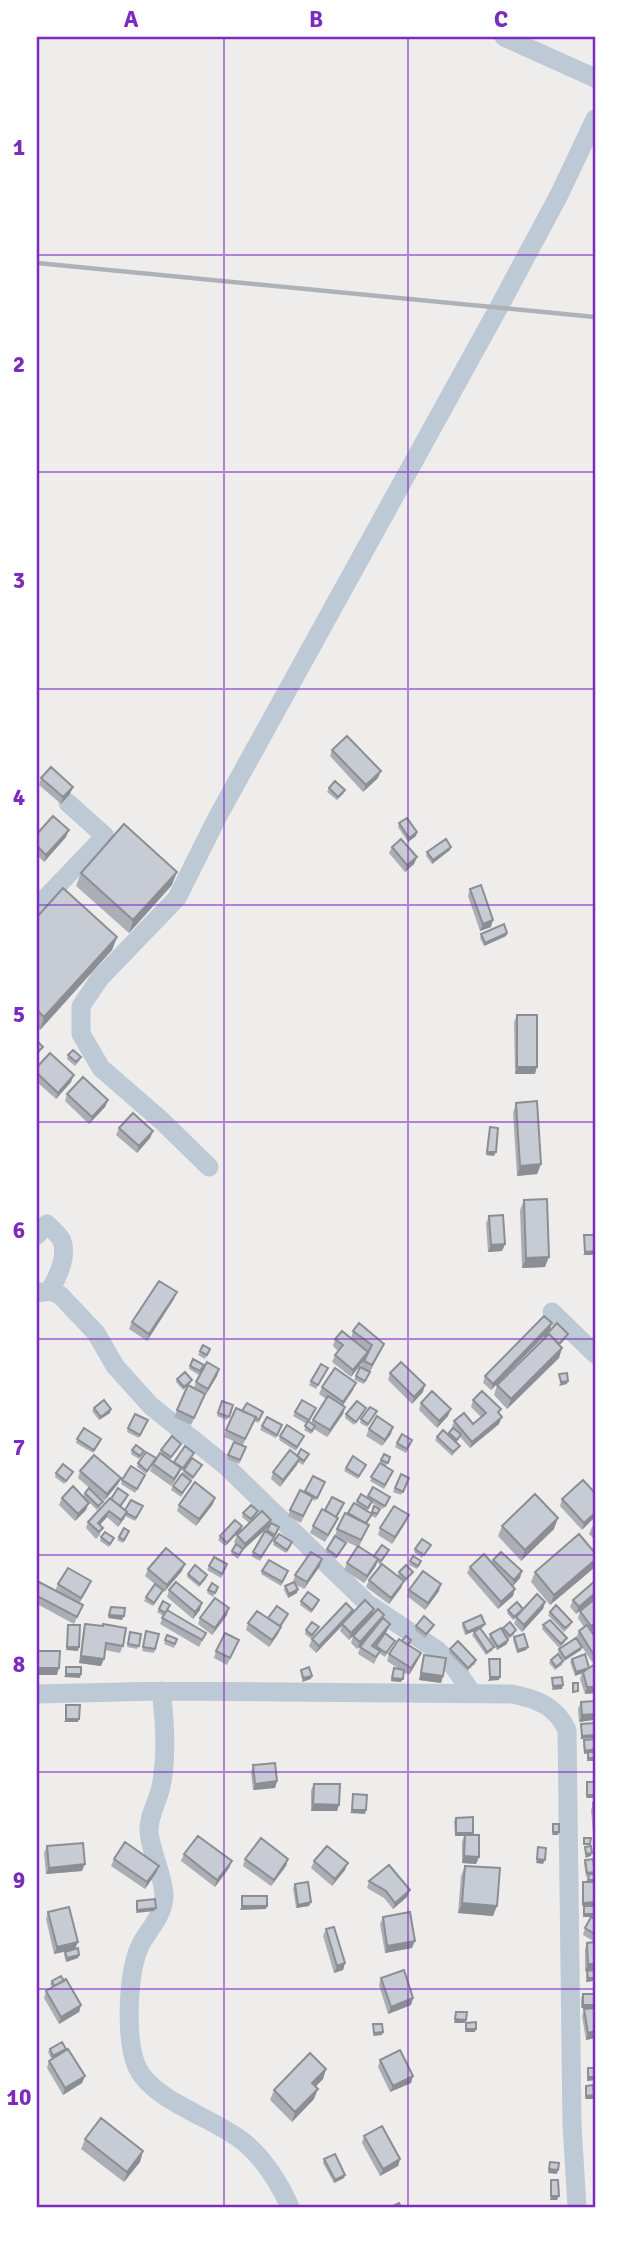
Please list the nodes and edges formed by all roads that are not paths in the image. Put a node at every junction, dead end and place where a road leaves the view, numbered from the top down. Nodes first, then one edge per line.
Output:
1 (504, 37) edge
2 (595, 78) edge
3 (595, 119) edge
4 (68, 803) edge
5 (37, 907) edge
6 (209, 1167) dead end
7 (37, 1235) edge
8 (44, 1292) edge
9 (552, 1312) dead end
10 (595, 1354) edge
11 (160, 1691) junction
12 (471, 1693) junction
13 (37, 1694) edge
14 (290, 2207) edge
15 (577, 2207) edge

1 - 2 street
3 - 6 street
4 - 5 street
7 - 8 street
8 - 12 street
9 - 10 street
11 - 12 street
11 - 13 street
11 - 14 street
12 - 15 street

